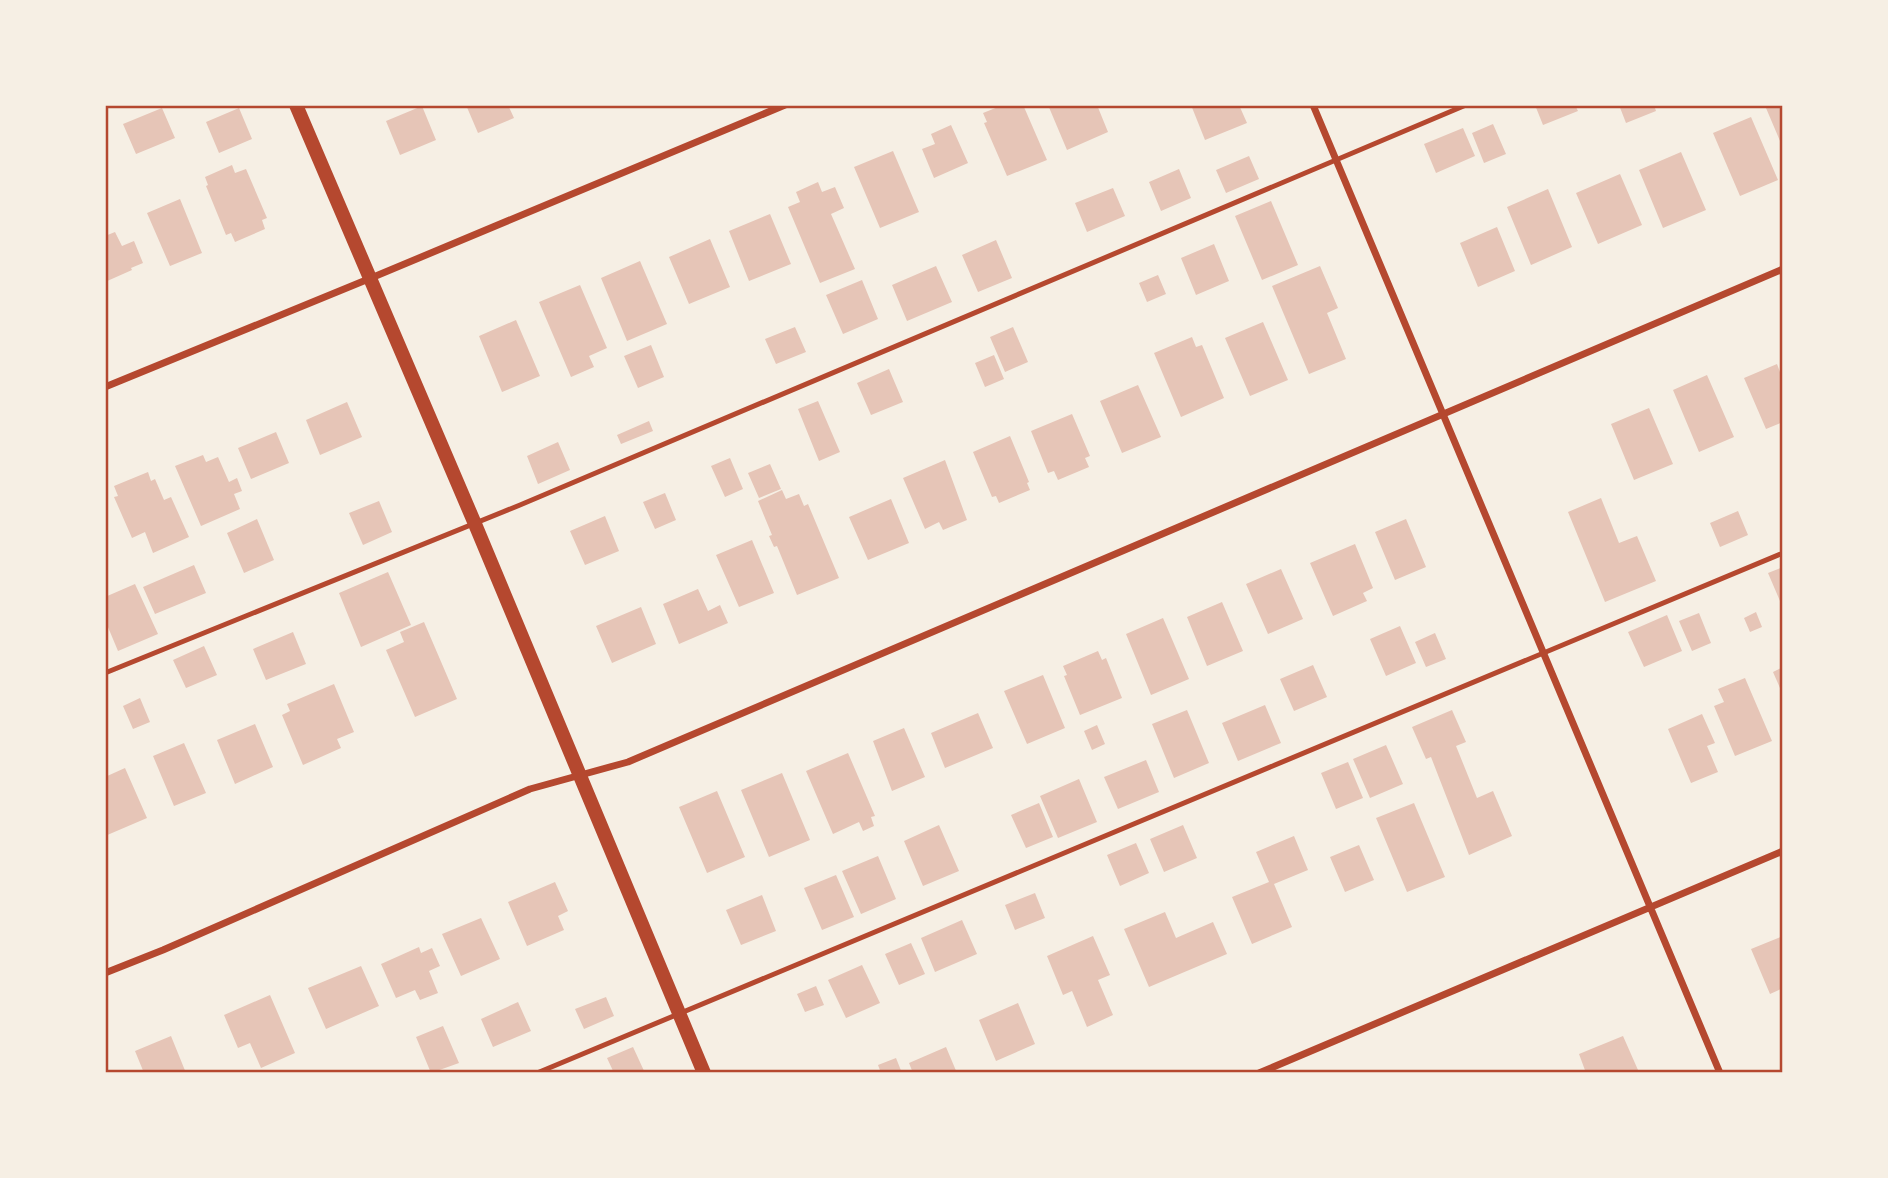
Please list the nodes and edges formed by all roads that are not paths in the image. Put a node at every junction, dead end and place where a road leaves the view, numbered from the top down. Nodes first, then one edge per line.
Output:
1 (296, 105) edge
2 (785, 105) edge
3 (1313, 105) edge
4 (1466, 105) edge
5 (1336, 160) junction
6 (1783, 269) edge
7 (371, 278) junction
8 (105, 387) edge
9 (1444, 414) junction
10 (475, 524) junction
11 (1783, 553) edge
12 (1544, 653) junction
13 (105, 673) edge
14 (580, 775) junction
15 (1783, 851) edge
16 (1649, 908) junction
17 (105, 973) edge
18 (680, 1015) junction
19 (537, 1073) edge
20 (704, 1073) edge
21 (1259, 1073) edge
22 (1720, 1073) edge

1 - 7 main road
2 - 7 street
3 - 5 street
4 - 5 lane
5 - 9 street
5 - 10 lane
6 - 9 street
7 - 8 street
7 - 10 main road
9 - 12 street
9 - 14 street
10 - 13 lane
10 - 14 main road
11 - 12 lane
12 - 16 street
12 - 18 lane
14 - 17 street
14 - 18 main road
15 - 16 street
16 - 21 street
16 - 22 street
18 - 19 lane
18 - 20 main road

